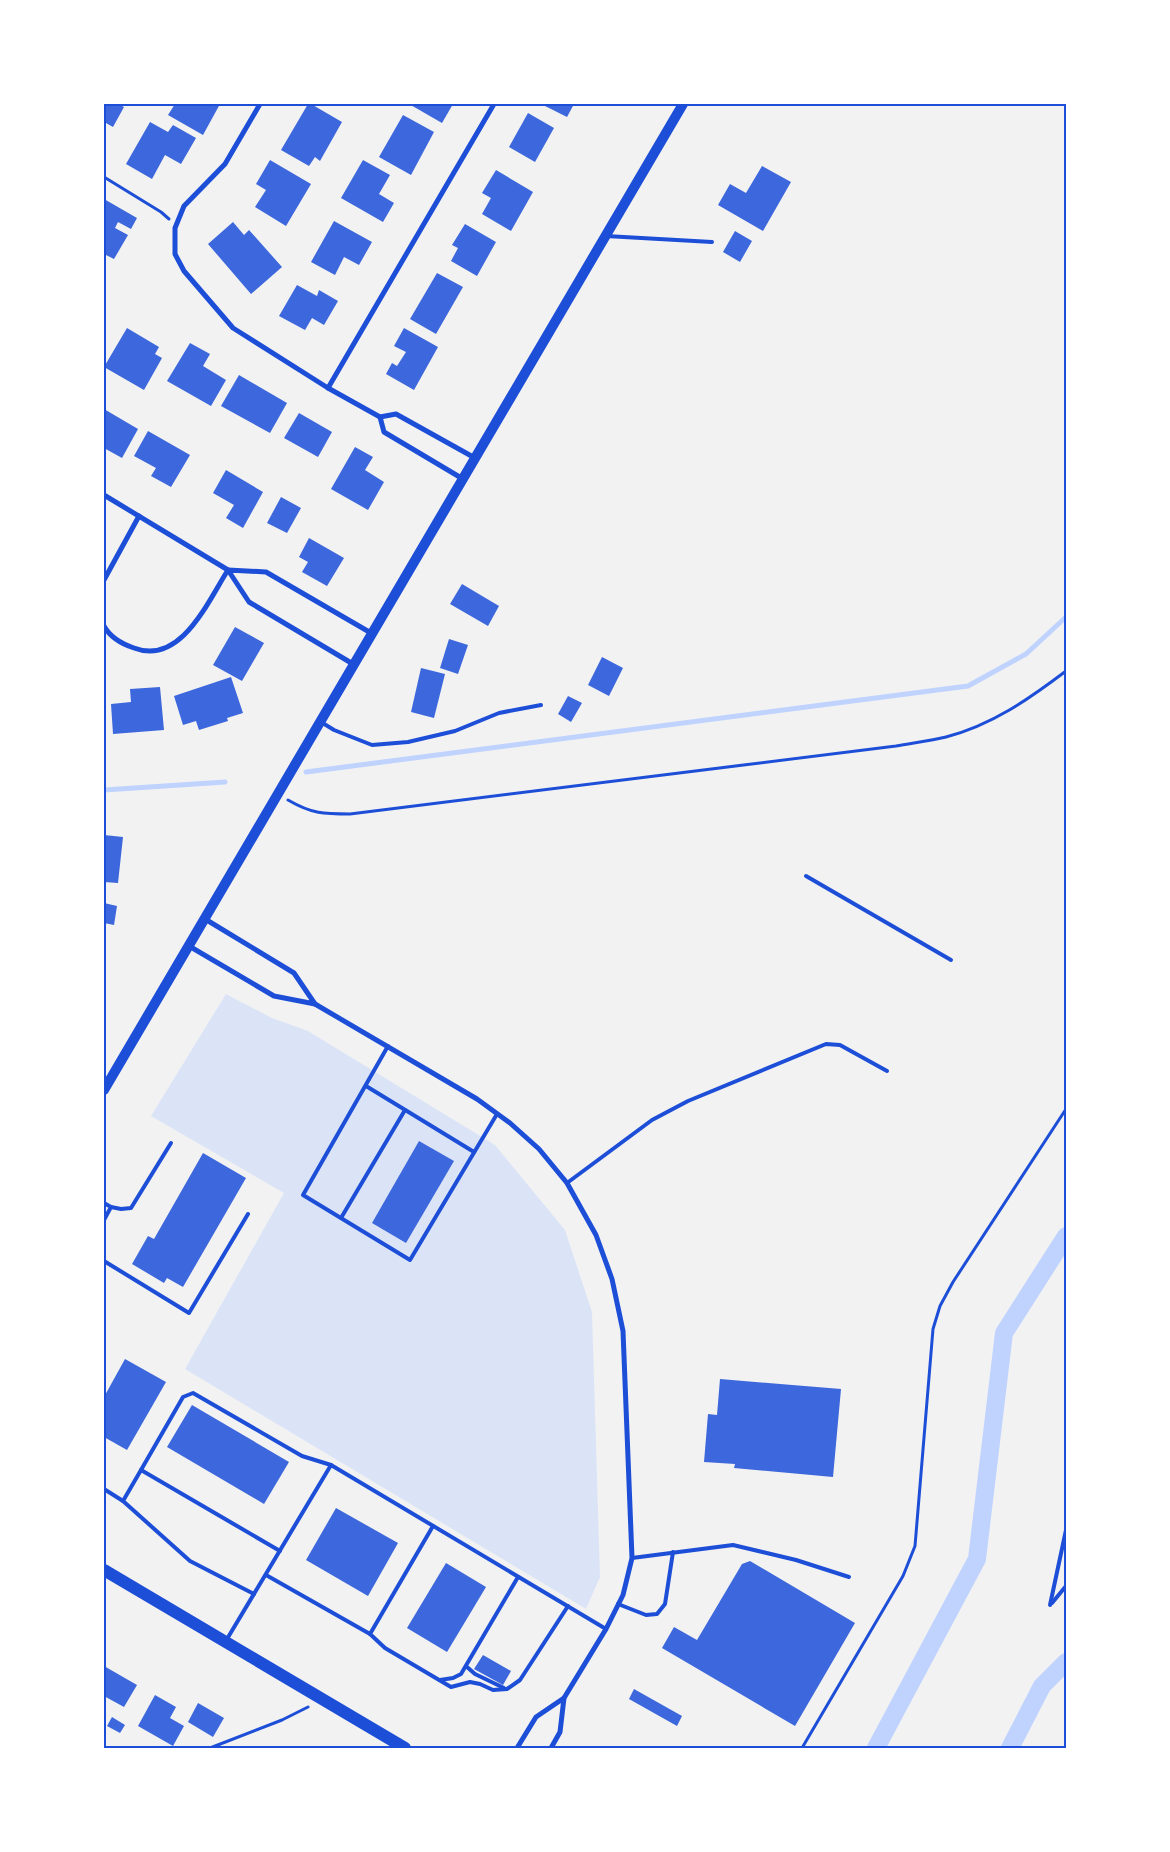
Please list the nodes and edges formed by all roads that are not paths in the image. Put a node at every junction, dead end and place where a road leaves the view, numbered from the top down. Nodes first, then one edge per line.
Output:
1 (260, 104) edge
2 (494, 104) edge
3 (683, 104) edge
4 (606, 236) junction
5 (712, 242) dead end
6 (328, 388) junction
7 (380, 417) junction
8 (476, 458) junction
9 (463, 479) junction
10 (104, 495) edge
11 (139, 516) junction
12 (228, 570) junction
13 (104, 580) edge
14 (104, 626) edge
15 (371, 632) junction
16 (353, 664) junction
17 (541, 705) dead end
18 (319, 721) junction
19 (806, 876) dead end
20 (205, 919) junction
21 (189, 946) junction
22 (951, 960) dead end
23 (315, 1004) junction
24 (388, 1046) junction
25 (887, 1071) dead end
26 (366, 1086) junction
27 (104, 1090) edge
28 (405, 1110) junction
29 (497, 1114) junction
30 (170, 1143) dead end
31 (474, 1152) junction
32 (567, 1183) junction
33 (104, 1203) edge
34 (111, 1207) junction
35 (248, 1214) dead end
36 (341, 1218) junction
37 (104, 1220) edge
38 (104, 1261) edge
39 (331, 1465) junction
40 (141, 1470) junction
41 (104, 1489) edge
42 (124, 1501) junction
43 (433, 1526) junction
44 (1066, 1530) edge
45 (280, 1551) junction
46 (674, 1552) junction
47 (632, 1558) junction
48 (104, 1570) edge
49 (266, 1575) junction
50 (518, 1577) junction
51 (849, 1577) dead end
52 (1066, 1586) edge
53 (254, 1594) junction
54 (618, 1604) junction
55 (568, 1606) junction
56 (606, 1629) junction
57 (370, 1634) junction
58 (226, 1642) junction
59 (467, 1667) junction
60 (440, 1680) junction
61 (507, 1689) junction
62 (564, 1698) junction
63 (405, 1748) edge
64 (517, 1748) edge
65 (550, 1748) edge

1 - 6 street
2 - 6 street
3 - 4 main road
4 - 5 lane
4 - 8 main road
6 - 7 street
7 - 8 street
7 - 9 street
8 - 9 main road
9 - 15 main road
10 - 11 street
11 - 12 street
11 - 13 street
12 - 14 street
12 - 15 street
12 - 16 street
15 - 16 main road
16 - 18 main road
17 - 18 lane
18 - 20 main road
19 - 22 lane
20 - 21 main road
20 - 23 street
21 - 23 street
21 - 27 main road
23 - 24 street
24 - 26 lane
24 - 29 street
25 - 32 lane
26 - 28 lane
26 - 36 lane
28 - 31 lane
28 - 36 lane
29 - 31 lane
29 - 32 street
30 - 34 lane
31 - 36 lane
32 - 47 street
33 - 34 lane
34 - 37 lane
35 - 38 lane
39 - 40 lane
39 - 43 lane
39 - 45 lane
40 - 42 lane
40 - 45 lane
41 - 42 lane
42 - 53 lane
43 - 50 lane
43 - 57 lane
44 - 52 lane
45 - 49 lane
46 - 47 lane
46 - 51 lane
46 - 54 lane
47 - 54 street
48 - 58 main road
49 - 53 lane
49 - 57 lane
50 - 55 lane
50 - 59 lane
53 - 58 lane
54 - 56 street
55 - 56 lane
55 - 61 lane
56 - 62 street
57 - 60 lane
58 - 63 main road
59 - 60 lane
59 - 61 lane
60 - 61 lane
62 - 64 street
62 - 65 street

